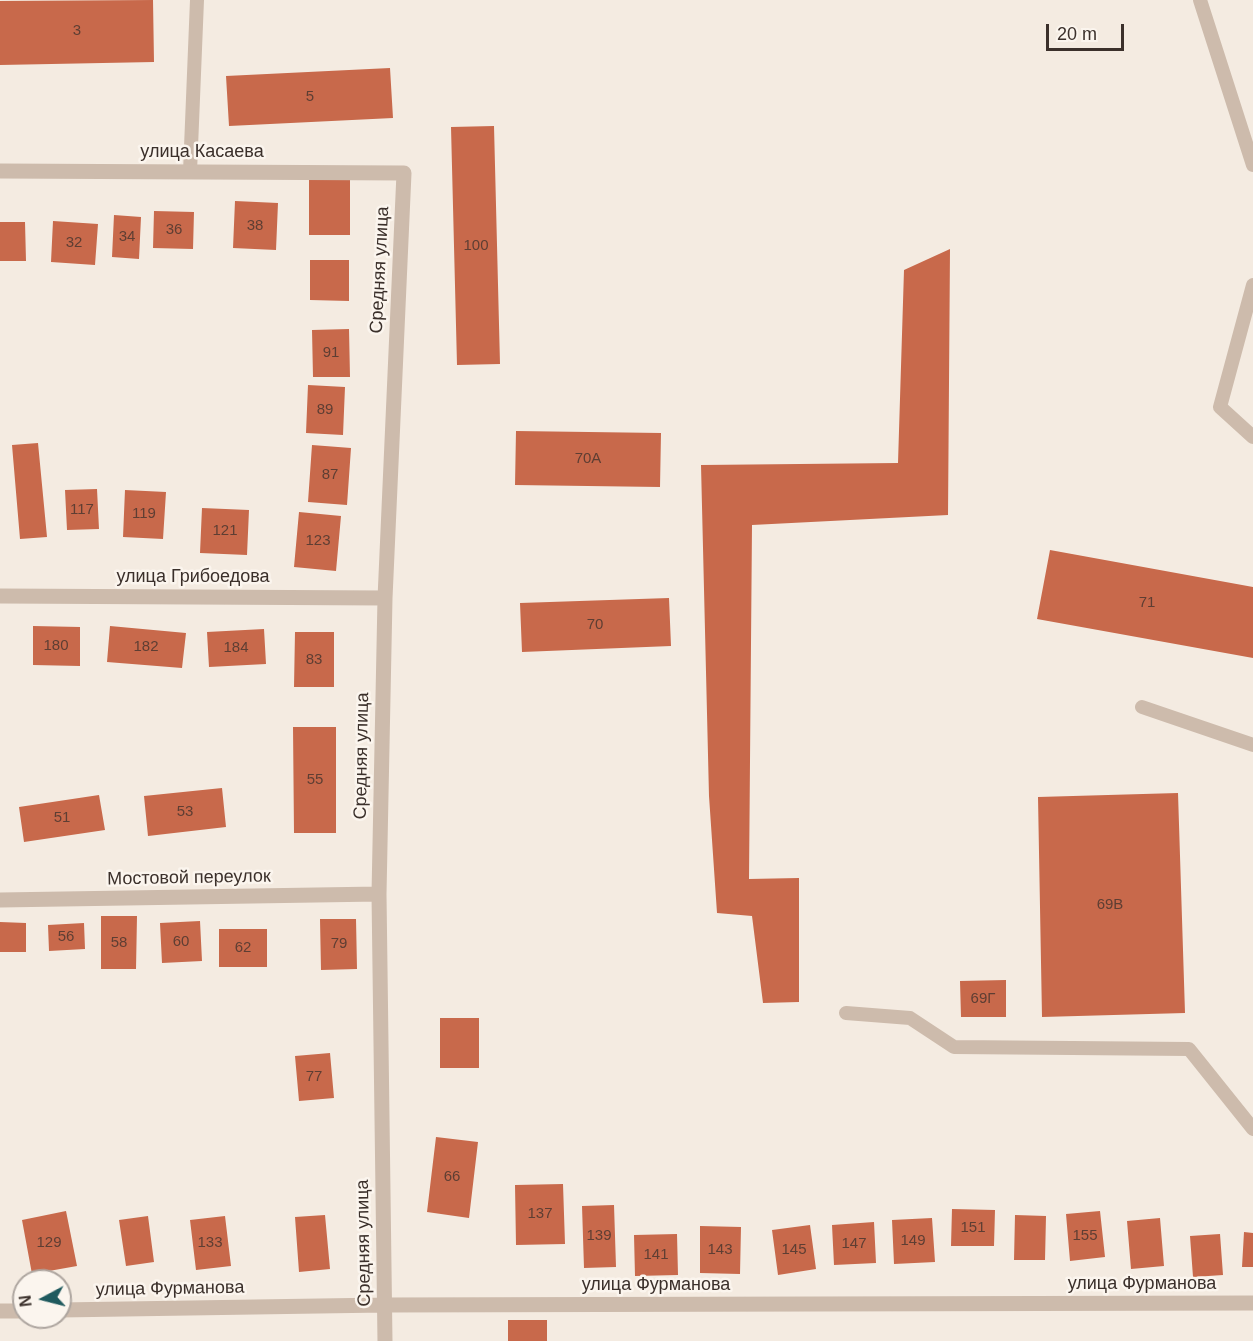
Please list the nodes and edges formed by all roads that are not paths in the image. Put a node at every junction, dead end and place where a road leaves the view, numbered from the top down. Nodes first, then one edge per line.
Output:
1 (197, 0) edge
2 (1200, 0) edge
3 (1253, 165) edge
4 (0, 171) edge
5 (190, 172) junction
6 (404, 173) joint
7 (1253, 285) edge
8 (1253, 437) edge
9 (0, 596) edge
10 (385, 598) junction
11 (1142, 707) dead end
12 (1253, 745) edge
13 (379, 894) junction
14 (0, 900) edge
15 (846, 1013) dead end
16 (1253, 1129) edge
17 (1253, 1303) edge
18 (384, 1305) junction
19 (72, 1310) edge
20 (385, 1341) edge

1 - 5 lane
2 - 3 lane
4 - 5 street, улица Касаева
5 - 6 street, улица Касаева
6 - 10 street, Средняя улица
7 - 8 lane
9 - 10 street, улица Грибоедова
10 - 13 street, Средняя улица
11 - 12 lane
13 - 14 street, Мостовой переулок
13 - 18 street, Средняя улица
15 - 16 lane
17 - 18 street, улица Фурманова
18 - 19 street, улица Фурманова
18 - 20 street, Средняя улица

